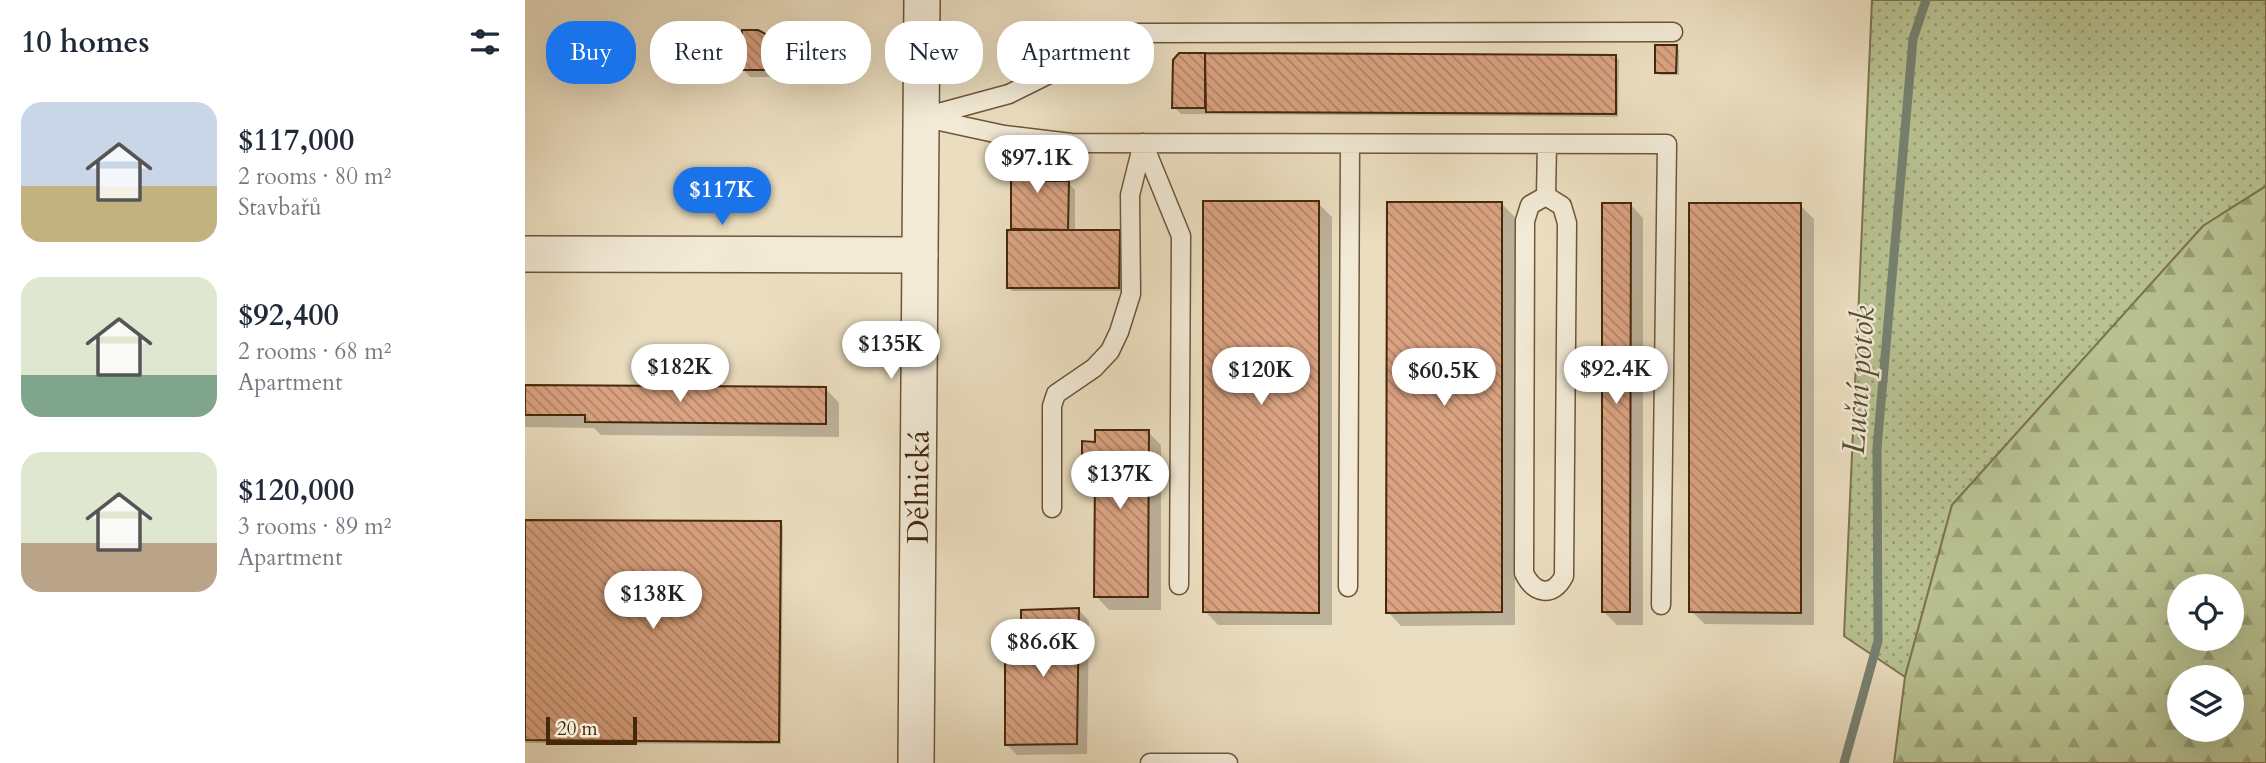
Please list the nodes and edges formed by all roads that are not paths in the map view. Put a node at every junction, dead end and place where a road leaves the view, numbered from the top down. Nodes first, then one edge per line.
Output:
1 (922, 0) edge
2 (1673, 32) dead end
3 (921, 117) junction
4 (1143, 143) junction
5 (1350, 144) junction
6 (1547, 144) junction
7 (1546, 196) junction
8 (525, 254) edge
9 (920, 255) junction
10 (1052, 508) dead end
11 (1179, 585) dead end
12 (1348, 587) dead end
13 (1661, 605) dead end
14 (916, 763) edge
15 (1150, 763) edge
16 (1228, 763) edge

1 - 3 street, Dělnická
2 - 3 lane
3 - 4 lane
3 - 9 street, Dělnická
4 - 5 lane
4 - 10 lane
4 - 11 lane
5 - 6 lane
5 - 12 lane
6 - 7 lane
6 - 13 lane
7 - 7 lane
8 - 9 street
9 - 14 street, Dělnická
15 - 16 lane

